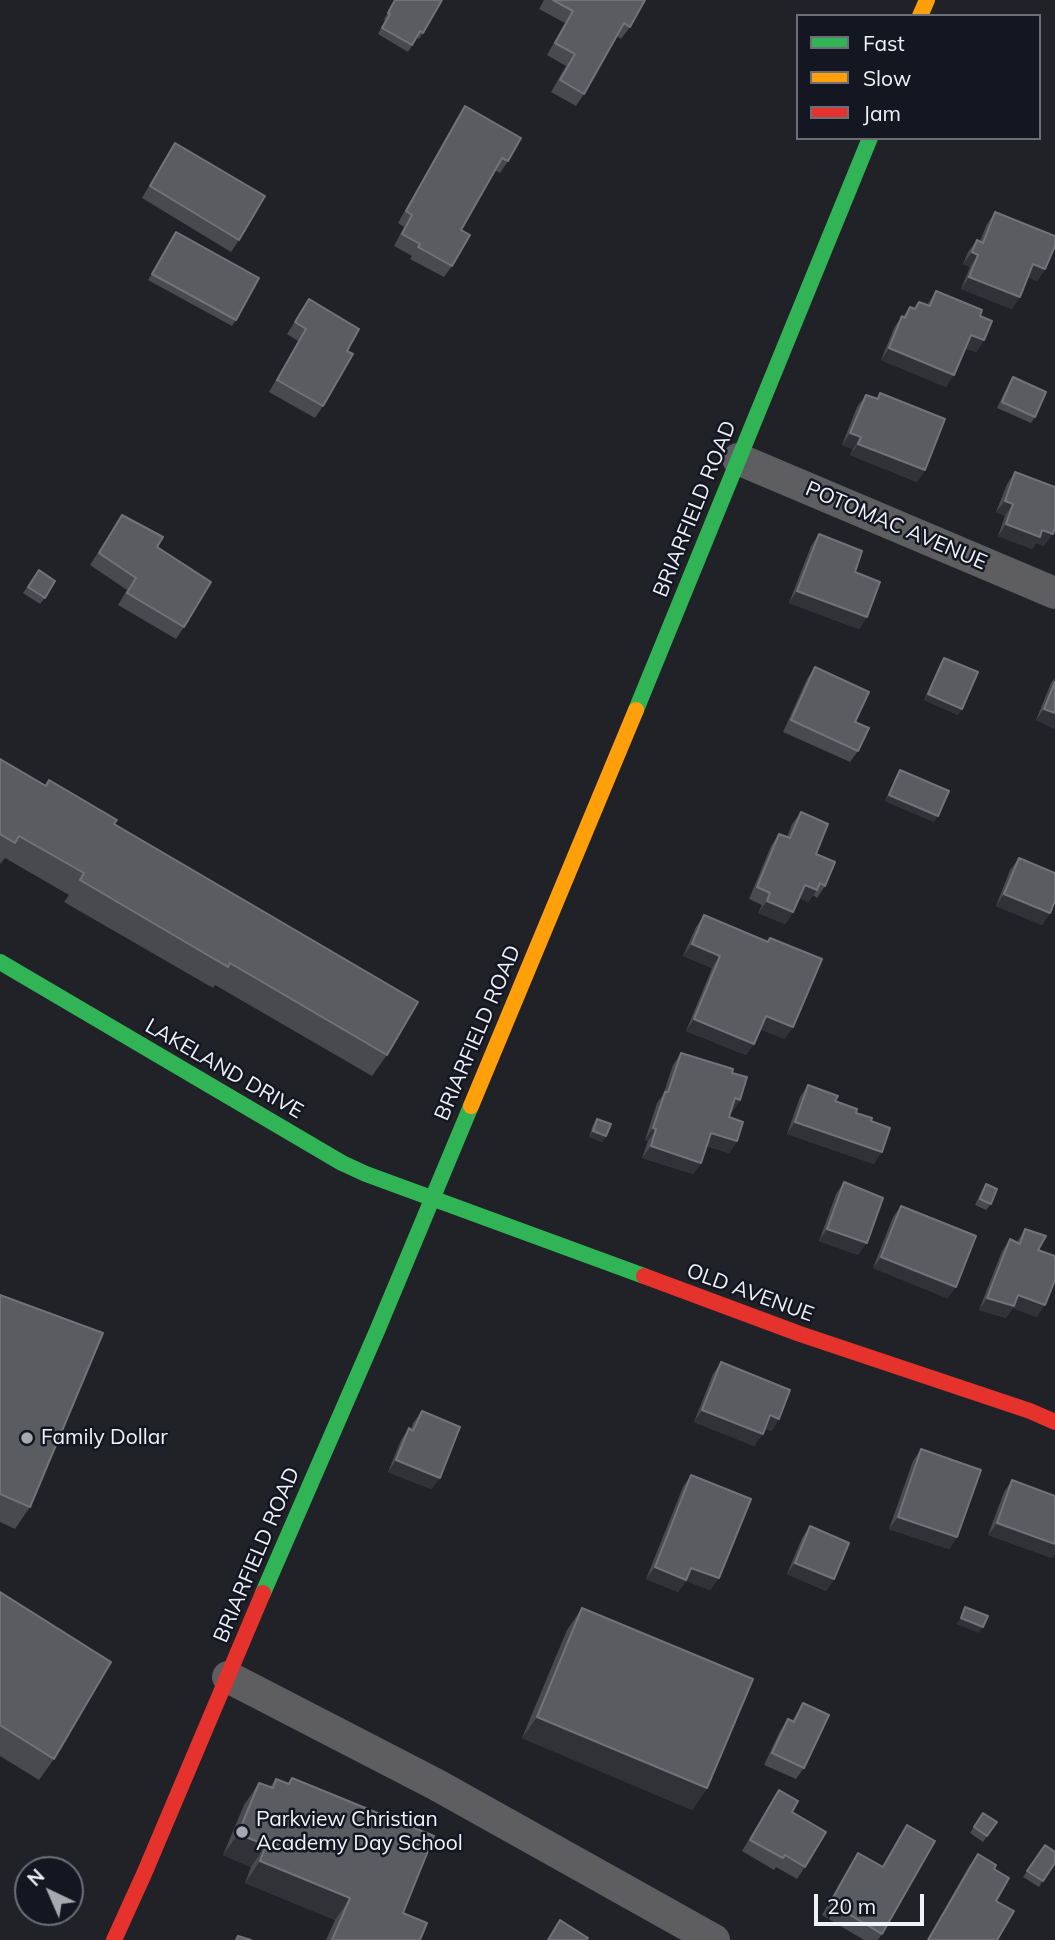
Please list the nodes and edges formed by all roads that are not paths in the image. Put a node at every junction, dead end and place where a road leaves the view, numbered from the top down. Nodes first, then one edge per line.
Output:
1 (869, 140) edge
2 (738, 459) junction
3 (1055, 593) edge
4 (0, 962) edge
5 (432, 1200) junction
6 (1055, 1422) edge
7 (228, 1676) junction
8 (114, 1940) edge
9 (714, 1940) edge

1 - 2 main road, BRIARFIELD ROAD
2 - 3 street, POTOMAC AVENUE
2 - 5 main road, BRIARFIELD ROAD
4 - 5 main road, LAKELAND DRIVE
5 - 6 main road, OLD AVENUE
5 - 7 main road, BRIARFIELD ROAD
7 - 8 main road, BRIARFIELD ROAD
7 - 9 street

